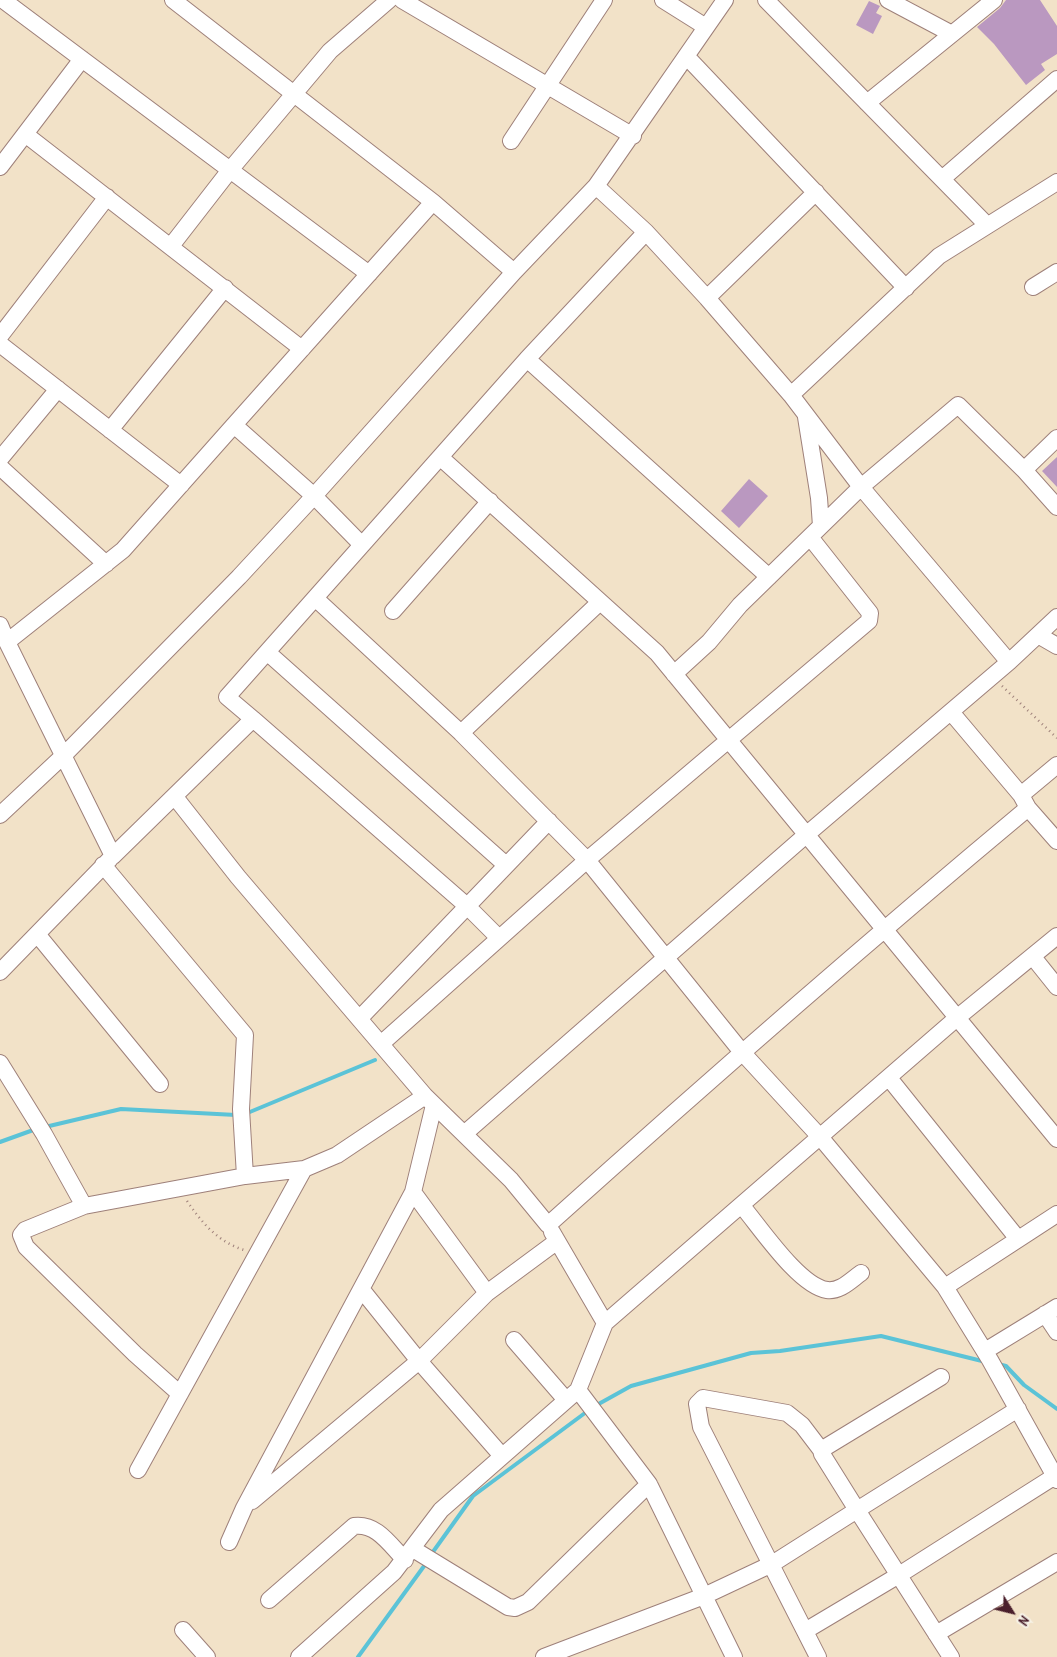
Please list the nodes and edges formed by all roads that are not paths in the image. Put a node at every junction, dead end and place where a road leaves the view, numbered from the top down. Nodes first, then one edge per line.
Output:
1 (3, 0) edge
2 (173, 0) edge
3 (389, 0) edge
4 (604, 0) edge
5 (663, 0) edge
6 (725, 0) edge
7 (766, 0) edge
8 (888, 0) edge
9 (994, 0) edge
10 (409, 2) edge
11 (706, 28) junction
12 (952, 34) junction
13 (687, 57) junction
14 (82, 59) junction
15 (1057, 79) edge
16 (547, 86) junction
17 (293, 93) junction
18 (867, 103) junction
19 (25, 134) junction
20 (633, 136) junction
21 (511, 141) dead end
22 (0, 167) edge
23 (230, 170) junction
24 (942, 179) junction
25 (1057, 182) edge
26 (596, 186) junction
27 (816, 192) junction
28 (107, 197) junction
29 (434, 202) junction
30 (987, 225) junction
31 (646, 232) junction
32 (170, 246) junction
33 (514, 272) junction
34 (1057, 272) edge
35 (369, 274) junction
36 (1033, 286) dead end
37 (224, 288) junction
38 (906, 288) junction
39 (706, 298) junction
40 (0, 336) edge
41 (0, 344) edge
42 (302, 348) junction
43 (527, 359) junction
44 (58, 389) junction
45 (791, 395) junction
46 (806, 415) junction
47 (234, 425) junction
48 (110, 430) junction
49 (1057, 438) edge
50 (440, 457) junction
51 (0, 459) edge
52 (0, 467) edge
53 (1024, 470) junction
54 (181, 485) junction
55 (861, 487) junction
56 (314, 496) junction
57 (490, 501) junction
58 (1057, 507) edge
59 (815, 532) junction
60 (362, 545) junction
61 (106, 564) junction
62 (769, 577) junction
63 (315, 598) junction
64 (600, 602) junction
65 (393, 611) dead end
66 (1057, 617) edge
67 (0, 625) edge
68 (1038, 636) junction
69 (6, 642) junction
70 (1057, 646) edge
71 (267, 652) junction
72 (1009, 662) junction
73 (674, 674) junction
74 (951, 712) junction
75 (253, 719) junction
76 (462, 733) junction
77 (729, 739) junction
78 (63, 756) junction
79 (1057, 765) edge
80 (175, 797) junction
81 (1025, 801) junction
82 (0, 815) edge
83 (549, 821) junction
84 (806, 834) junction
85 (1057, 842) edge
86 (108, 860) junction
87 (587, 860) junction
88 (506, 865) junction
89 (467, 906) junction
90 (884, 928) junction
91 (37, 934) junction
92 (1057, 936) edge
93 (499, 938) junction
94 (1033, 957) junction
95 (667, 958) junction
96 (0, 972) edge
97 (1057, 987) edge
98 (958, 1017) junction
99 (360, 1018) junction
100 (382, 1043) junction
101 (741, 1051) junction
102 (0, 1063) edge
103 (889, 1078) junction
104 (160, 1084) dead end
105 (430, 1100) junction
106 (464, 1134) junction
107 (821, 1138) junction
108 (1057, 1138) edge
109 (304, 1169) junction
110 (245, 1176) junction
111 (413, 1192) junction
112 (84, 1206) junction
113 (742, 1206) junction
114 (1057, 1214) edge
115 (548, 1225) junction
116 (1018, 1239) junction
117 (556, 1242) junction
118 (861, 1272) dead end
119 (946, 1287) junction
120 (362, 1290) junction
121 (487, 1293) junction
122 (1051, 1310) edge
123 (605, 1323) junction
124 (1057, 1332) edge
125 (514, 1340) dead end
126 (988, 1356) junction
127 (419, 1361) junction
128 (941, 1378) dead end
129 (180, 1394) junction
130 (576, 1397) junction
131 (1015, 1405) junction
132 (821, 1450) junction
133 (502, 1456) junction
134 (138, 1470) dead end
135 (1056, 1478) edge
136 (649, 1484) junction
137 (244, 1508) junction
138 (857, 1510) junction
139 (229, 1542) dead end
140 (414, 1555) junction
141 (1057, 1562) edge
142 (772, 1564) junction
143 (899, 1575) junction
144 (704, 1596) junction
145 (268, 1600) dead end
146 (183, 1630) dead end
147 (804, 1630) junction
148 (936, 1634) junction
149 (565, 1653) edge
150 (207, 1657) edge
151 (299, 1657) edge
152 (544, 1657) edge
153 (734, 1657) edge
154 (818, 1657) edge
155 (951, 1657) edge

1 - 14 street
2 - 17 street
3 - 17 street
4 - 16 street
5 - 11 street
6 - 11 street
7 - 18 street
8 - 12 street
9 - 12 street
10 - 16 street
11 - 13 street
12 - 18 street
13 - 20 street
13 - 27 street
14 - 19 street
14 - 23 street
15 - 24 street
16 - 20 street
16 - 21 street
17 - 23 street
17 - 29 street
18 - 24 street
19 - 22 street
19 - 28 street
20 - 26 street
23 - 32 street
23 - 35 street
24 - 30 street
25 - 30 street
26 - 31 street
26 - 33 street
27 - 38 street
27 - 39 street
28 - 32 street
28 - 40 street
29 - 33 street
29 - 35 street
30 - 38 street
31 - 39 street
31 - 43 street
32 - 37 street
33 - 56 street
34 - 36 street
35 - 42 street
37 - 42 street
37 - 48 street
38 - 45 street
39 - 45 street
41 - 44 street
42 - 47 street
43 - 50 street
43 - 62 street
44 - 48 street
44 - 51 street
45 - 46 street
46 - 55 street
46 - 59 street
47 - 54 street
47 - 56 street
48 - 54 street
49 - 53 street
50 - 57 street
50 - 60 street
52 - 61 street
53 - 55 street
53 - 58 street
54 - 61 street
55 - 59 street
55 - 72 street
56 - 60 street
56 - 78 street
57 - 64 street
57 - 65 street
59 - 62 street
59 - 77 street
60 - 63 street
61 - 69 street
62 - 73 street
63 - 71 street
63 - 76 street
64 - 73 street
64 - 76 street
66 - 68 street
67 - 69 street
68 - 70 street
68 - 72 street
69 - 78 street
71 - 75 street
71 - 88 street
72 - 74 street
73 - 77 street
74 - 81 street
74 - 84 street
75 - 80 street
75 - 89 street
76 - 83 street
77 - 84 street
77 - 87 street
78 - 82 street
78 - 86 street
79 - 81 street
80 - 86 street
80 - 99 street
81 - 85 street
81 - 90 street
83 - 87 street
83 - 88 street
84 - 90 street
84 - 95 street
86 - 91 street
86 - 110 street
87 - 93 street
87 - 95 street
88 - 89 street
89 - 93 street
89 - 99 street
90 - 98 street
90 - 101 street
91 - 96 street
91 - 104 street
92 - 94 street
93 - 100 street
94 - 97 street
94 - 98 street
95 - 101 street
95 - 106 street
98 - 103 street
98 - 108 street
99 - 100 street
100 - 105 street
101 - 107 street
101 - 115 street
102 - 112 street
103 - 107 street
103 - 116 street
105 - 106 street
105 - 109 street
105 - 111 street
106 - 115 street
107 - 113 street
107 - 119 street
109 - 110 street
109 - 129 street
110 - 112 street
111 - 120 street
111 - 121 street
112 - 129 street
113 - 118 street
113 - 123 street
114 - 116 street
115 - 117 street
116 - 119 street
117 - 121 street
117 - 123 street
119 - 126 street
120 - 127 street
120 - 137 street
121 - 127 street
122 - 124 street
122 - 126 street
123 - 130 street
125 - 130 street
126 - 131 street
127 - 133 street
127 - 137 street
128 - 132 street
129 - 134 street
130 - 133 street
130 - 136 street
131 - 135 street
131 - 138 street
132 - 138 street
132 - 142 street
133 - 140 street
135 - 143 street
136 - 140 street
136 - 144 street
137 - 139 street
138 - 142 street
138 - 143 street
140 - 145 street
140 - 151 street
141 - 148 street
142 - 144 street
142 - 147 street
143 - 147 street
143 - 148 street
144 - 149 street
144 - 153 street
146 - 150 street
147 - 154 street
148 - 155 street
149 - 152 street

